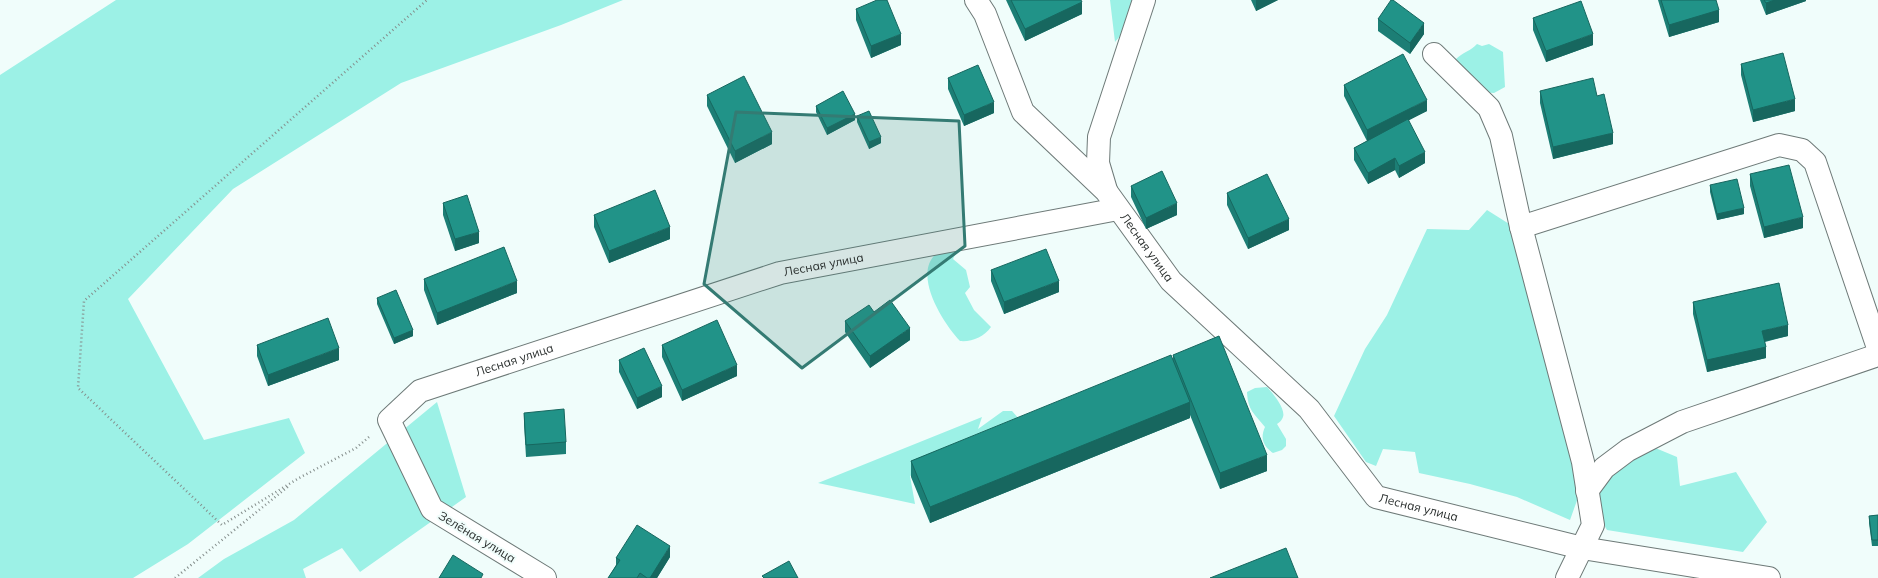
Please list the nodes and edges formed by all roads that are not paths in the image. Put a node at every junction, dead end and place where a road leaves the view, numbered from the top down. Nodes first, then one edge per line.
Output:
1 (976, 0) edge
2 (1144, 0) edge
3 (1434, 54) dead end
4 (1112, 200) junction
5 (1521, 227) junction
6 (1878, 348) edge
7 (1878, 355) edge
8 (389, 420) joint
9 (1587, 491) junction
10 (1582, 548) junction
11 (545, 578) edge
12 (1567, 578) edge
13 (1769, 578) edge

1 - 4 street
2 - 4 street
3 - 5 street
4 - 8 street, Лесная улица
4 - 10 street, Лесная улица
5 - 6 street
5 - 9 street
7 - 9 street
8 - 11 street, Зелёная улица
9 - 10 street
10 - 12 street
10 - 13 street, Лесная улица

